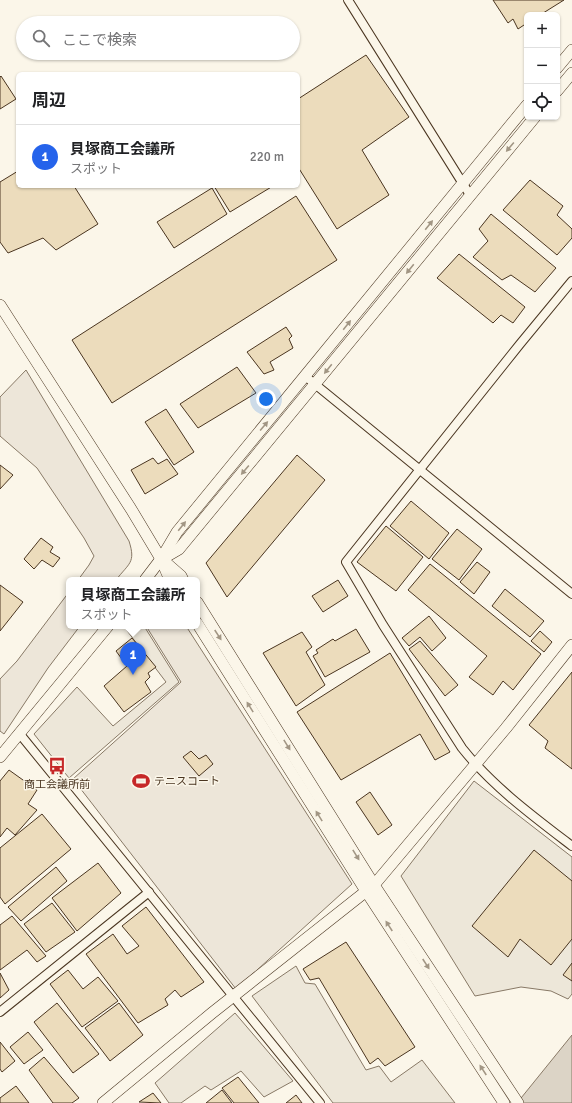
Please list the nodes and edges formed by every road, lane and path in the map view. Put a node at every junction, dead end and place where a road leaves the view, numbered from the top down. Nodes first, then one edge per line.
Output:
1 (348, 0) edge
2 (572, 50) edge
3 (560, 64) edge
4 (572, 73) edge
5 (560, 87) edge
6 (524, 109) edge
7 (532, 120) edge
8 (463, 183) junction
9 (470, 195) junction
10 (572, 281) edge
11 (0, 305) edge
12 (305, 376) junction
13 (315, 384) junction
14 (420, 469) junction
15 (161, 559) junction
16 (147, 577) edge
17 (169, 577) edge
18 (182, 577) edge
19 (572, 594) edge
20 (200, 607) edge
21 (200, 628) edge
22 (106, 629) edge
23 (572, 645) edge
24 (19, 733) junction
25 (0, 757) edge
26 (475, 764) junction
27 (572, 846) edge
28 (370, 888) junction
29 (149, 892) junction
30 (234, 996) junction
31 (0, 1012) edge
32 (517, 1102) edge
33 (103, 1103) edge
34 (320, 1103) edge
35 (504, 1103) edge

1 - 8 street
2 - 3 street
4 - 5 street
6 - 8 street
7 -> 9 street
8 - 9 street
12 -> 8 street
9 -> 13 street
10 - 14 street
11 - 15 street
12 - 13 street
15 -> 12 street
13 - 14 street
13 -> 15 street
14 - 19 street
14 - 26 street
15 - 16 street
15 - 17 street
15 - 18 street
20 -> 28 street
28 -> 21 street
22 - 24 street
23 - 26 street
24 - 25 street
24 - 29 street
26 - 27 street
26 - 28 street
28 - 30 street
28 -> 32 street
35 -> 28 street
29 - 30 street
29 - 31 street
30 - 33 street
30 - 34 street

